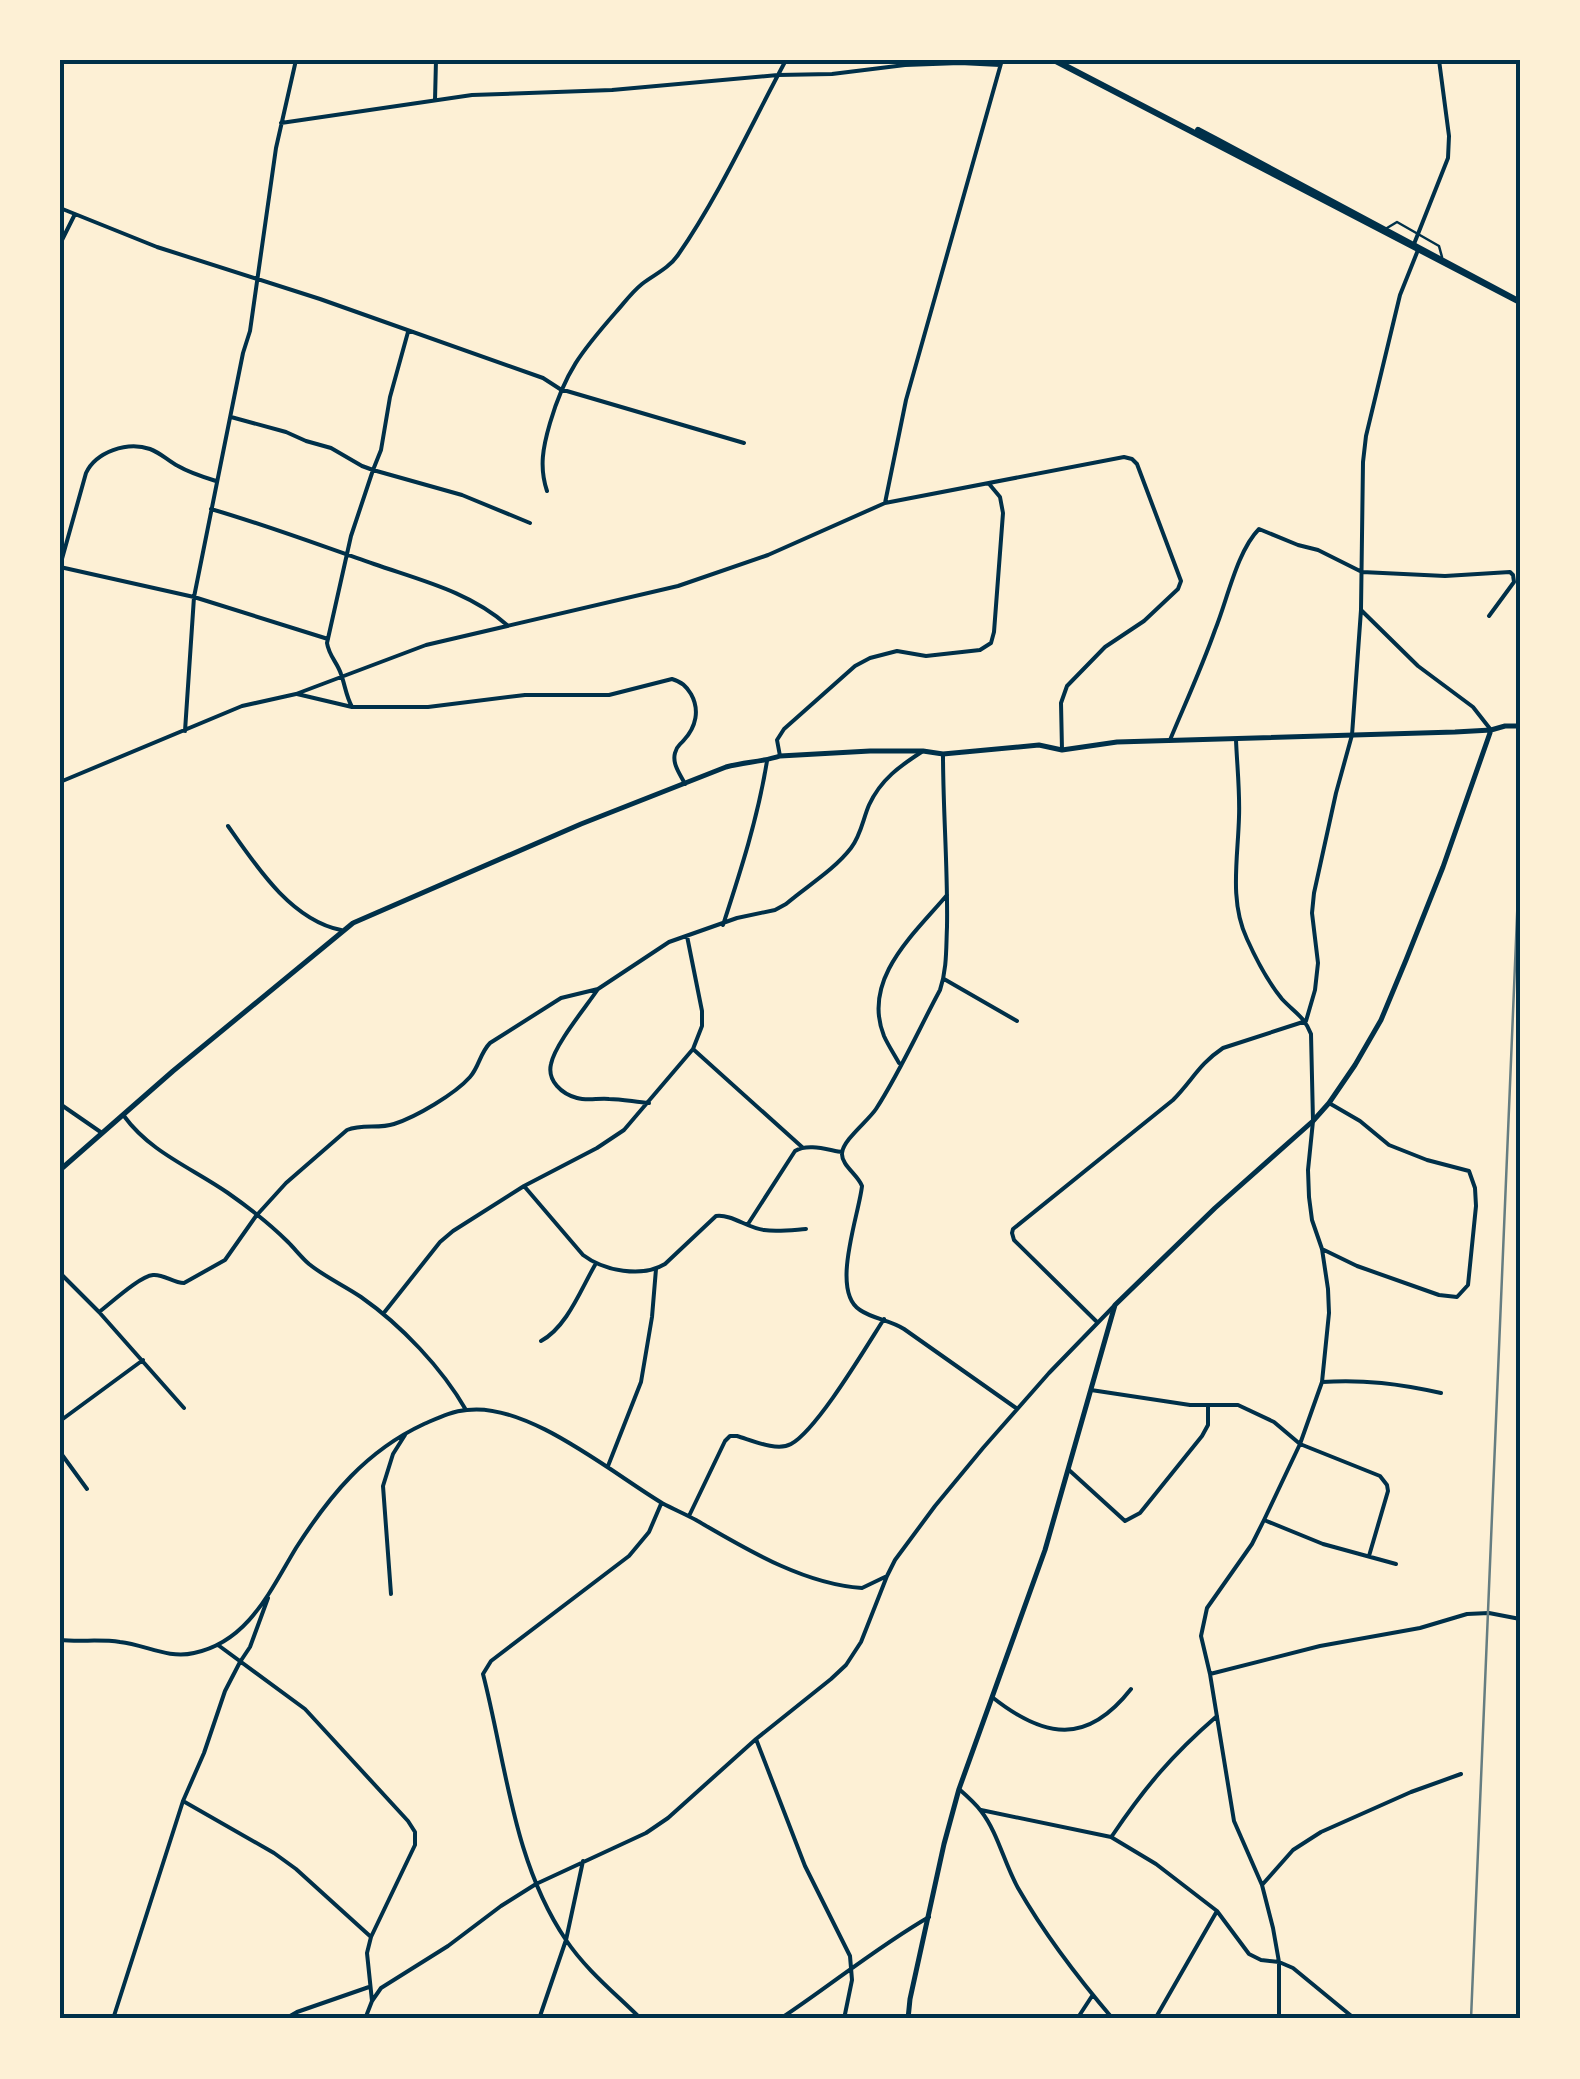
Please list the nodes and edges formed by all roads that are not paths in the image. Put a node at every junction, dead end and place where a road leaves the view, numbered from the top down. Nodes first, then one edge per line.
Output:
1 (296, 60) edge
2 (436, 60) edge
3 (786, 60) edge
4 (1054, 60) edge
5 (1439, 60) edge
6 (1001, 63) edge
7 (778, 76) junction
8 (434, 100) junction
9 (282, 123) junction
10 (60, 208) edge
11 (75, 214) junction
12 (1385, 229) junction
13 (1418, 234) junction
14 (60, 244) edge
15 (1417, 245) junction
16 (1443, 259) junction
17 (258, 279) junction
18 (1519, 301) edge
19 (408, 332) junction
20 (560, 390) junction
21 (230, 417) junction
22 (744, 443) dead end
23 (372, 470) junction
24 (217, 482) junction
25 (985, 484) junction
26 (547, 490) dead end
27 (884, 503) junction
28 (210, 509) junction
29 (530, 523) dead end
30 (347, 554) junction
31 (60, 567) edge
32 (1362, 572) junction
33 (194, 597) junction
34 (1361, 610) junction
35 (1489, 616) dead end
36 (508, 625) junction
37 (328, 639) junction
38 (342, 675) junction
39 (296, 694) junction
40 (352, 707) junction
41 (1520, 726) edge
42 (1492, 730) junction
43 (185, 731) junction
44 (1352, 735) junction
45 (1170, 740) junction
46 (1236, 740) junction
47 (1062, 750) junction
48 (923, 751) junction
49 (943, 754) junction
50 (780, 756) junction
51 (767, 760) junction
52 (60, 782) edge
53 (684, 784) junction
54 (228, 826) dead end
55 (948, 895) junction
56 (722, 924) junction
57 (341, 930) junction
58 (687, 935) junction
59 (944, 978) junction
60 (598, 990) junction
61 (1017, 1020) dead end
62 (1306, 1021) junction
63 (693, 1050) junction
64 (900, 1064) junction
65 (649, 1103) junction
66 (1329, 1103) junction
67 (60, 1104) edge
68 (123, 1114) junction
69 (1313, 1120) junction
70 (102, 1133) junction
71 (802, 1147) junction
72 (842, 1152) junction
73 (60, 1170) edge
74 (524, 1186) junction
75 (256, 1216) junction
76 (746, 1226) junction
77 (806, 1230) dead end
78 (1322, 1249) junction
79 (595, 1264) junction
80 (656, 1269) junction
81 (60, 1273) edge
82 (1116, 1305) junction
83 (100, 1312) junction
84 (383, 1314) junction
85 (884, 1319) junction
86 (1098, 1322) junction
87 (541, 1341) dead end
88 (143, 1360) junction
89 (1322, 1382) junction
90 (1091, 1390) junction
91 (1441, 1393) dead end
92 (1208, 1405) junction
93 (184, 1408) dead end
94 (466, 1410) junction
95 (1018, 1410) junction
96 (60, 1421) edge
97 (405, 1434) junction
98 (388, 1444) junction
99 (1300, 1444) junction
100 (60, 1452) edge
101 (393, 1454) junction
102 (608, 1466) junction
103 (1069, 1470) junction
104 (87, 1488) dead end
105 (662, 1502) junction
106 (688, 1516) junction
107 (1264, 1520) junction
108 (1369, 1556) junction
109 (1396, 1564) dead end
110 (887, 1576) junction
111 (270, 1594) junction
112 (392, 1594) dead end
113 (1520, 1619) edge
114 (60, 1640) edge
115 (218, 1645) junction
116 (240, 1662) junction
117 (1210, 1674) junction
118 (1130, 1688) dead end
119 (992, 1697) junction
120 (1217, 1716) junction
121 (756, 1739) junction
122 (1460, 1774) dead end
123 (960, 1789) junction
124 (184, 1801) junction
125 (981, 1810) junction
126 (1111, 1837) junction
127 (582, 1861) junction
128 (536, 1884) junction
129 (1262, 1885) junction
130 (1217, 1911) junction
131 (929, 1917) junction
132 (372, 1937) junction
133 (566, 1940) junction
134 (1279, 1962) junction
135 (852, 1969) junction
136 (370, 1987) junction
137 (1092, 1996) junction
138 (372, 2001) junction
139 (113, 2019) edge
140 (285, 2019) edge
141 (365, 2019) edge
142 (539, 2019) edge
143 (641, 2019) edge
144 (780, 2019) edge
145 (844, 2019) edge
146 (908, 2019) edge
147 (1077, 2019) edge
148 (1113, 2019) edge
149 (1155, 2019) edge
150 (1279, 2019) edge
151 (1355, 2019) edge

1 - 9 street
2 - 8 street
3 - 7 street
4 - 18 main road
5 - 13 street
6 - 7 street
6 - 27 street
7 - 8 street
7 - 20 street
8 - 9 street
9 - 17 street
10 - 11 street
11 - 14 street
11 - 17 street
12 - 13 lane
12 - 15 main road
12 - 18 main road
13 - 15 street
13 - 16 lane
15 - 16 main road
15 - 32 street
16 - 18 main road
17 - 19 street
17 - 21 street
19 - 20 street
19 - 23 street
20 - 22 street
20 - 26 street
21 - 23 street
21 - 24 street
23 - 29 street
23 - 30 street
24 - 28 street
24 - 31 street
25 - 27 street
25 - 47 street
25 - 50 street
27 - 36 street
28 - 30 street
28 - 33 street
30 - 36 street
30 - 37 street
31 - 33 street
32 - 34 street
32 - 35 street
32 - 45 street
33 - 37 street
33 - 43 street
34 - 42 street
34 - 44 street
36 - 38 street
37 - 38 street
38 - 39 street
38 - 40 street
39 - 40 street
39 - 43 street
40 - 53 street
41 - 42 street
42 - 44 street
42 - 66 street
43 - 52 street
44 - 46 street
44 - 62 street
45 - 46 street
45 - 47 street
46 - 62 street
47 - 49 street
48 - 49 street
48 - 50 street
48 - 56 street
49 - 55 street
50 - 51 street
51 - 53 street
51 - 56 street
53 - 57 street
54 - 57 street
55 - 59 street
55 - 64 street
56 - 58 street
57 - 68 street
58 - 60 street
58 - 63 street
59 - 61 street
59 - 64 street
60 - 65 street
60 - 75 street
62 - 69 street
62 - 86 street
63 - 65 street
63 - 71 street
64 - 72 street
65 - 74 street
66 - 69 street
66 - 78 street
67 - 70 street
68 - 70 street
68 - 75 street
69 - 78 street
69 - 82 street
70 - 73 street
71 - 72 street
71 - 76 street
72 - 85 street
74 - 79 street
74 - 84 street
75 - 83 street
75 - 84 street
76 - 77 street
76 - 80 street
78 - 89 street
79 - 80 street
79 - 87 street
80 - 102 street
81 - 83 street
82 - 86 street
82 - 90 street
83 - 88 street
84 - 94 street
85 - 95 street
85 - 106 street
86 - 95 street
88 - 93 street
88 - 96 street
89 - 91 street
89 - 99 street
90 - 92 street
90 - 103 street
92 - 99 street
92 - 103 street
94 - 97 street
94 - 102 street
95 - 110 street
97 - 98 street
97 - 101 street
98 - 101 street
98 - 111 street
99 - 107 street
99 - 108 street
100 - 104 street
101 - 112 street
102 - 105 street
103 - 119 street
105 - 106 street
105 - 128 street
106 - 110 street
107 - 108 street
107 - 117 street
108 - 109 street
110 - 121 street
111 - 115 street
111 - 116 street
113 - 117 street
114 - 115 street
115 - 116 street
116 - 124 street
116 - 132 street
117 - 120 street
118 - 119 street
119 - 123 street
120 - 126 street
120 - 129 street
121 - 127 street
121 - 135 street
122 - 129 street
123 - 125 street
123 - 131 street
124 - 132 street
124 - 139 street
125 - 126 street
125 - 137 street
126 - 130 street
127 - 128 street
127 - 133 street
128 - 133 street
128 - 138 street
129 - 134 street
130 - 134 street
130 - 149 street
131 - 135 street
131 - 146 street
132 - 136 street
133 - 142 street
133 - 143 street
134 - 150 street
134 - 151 street
135 - 144 street
135 - 145 street
136 - 138 street
136 - 140 street
137 - 147 street
137 - 148 street
138 - 141 street

